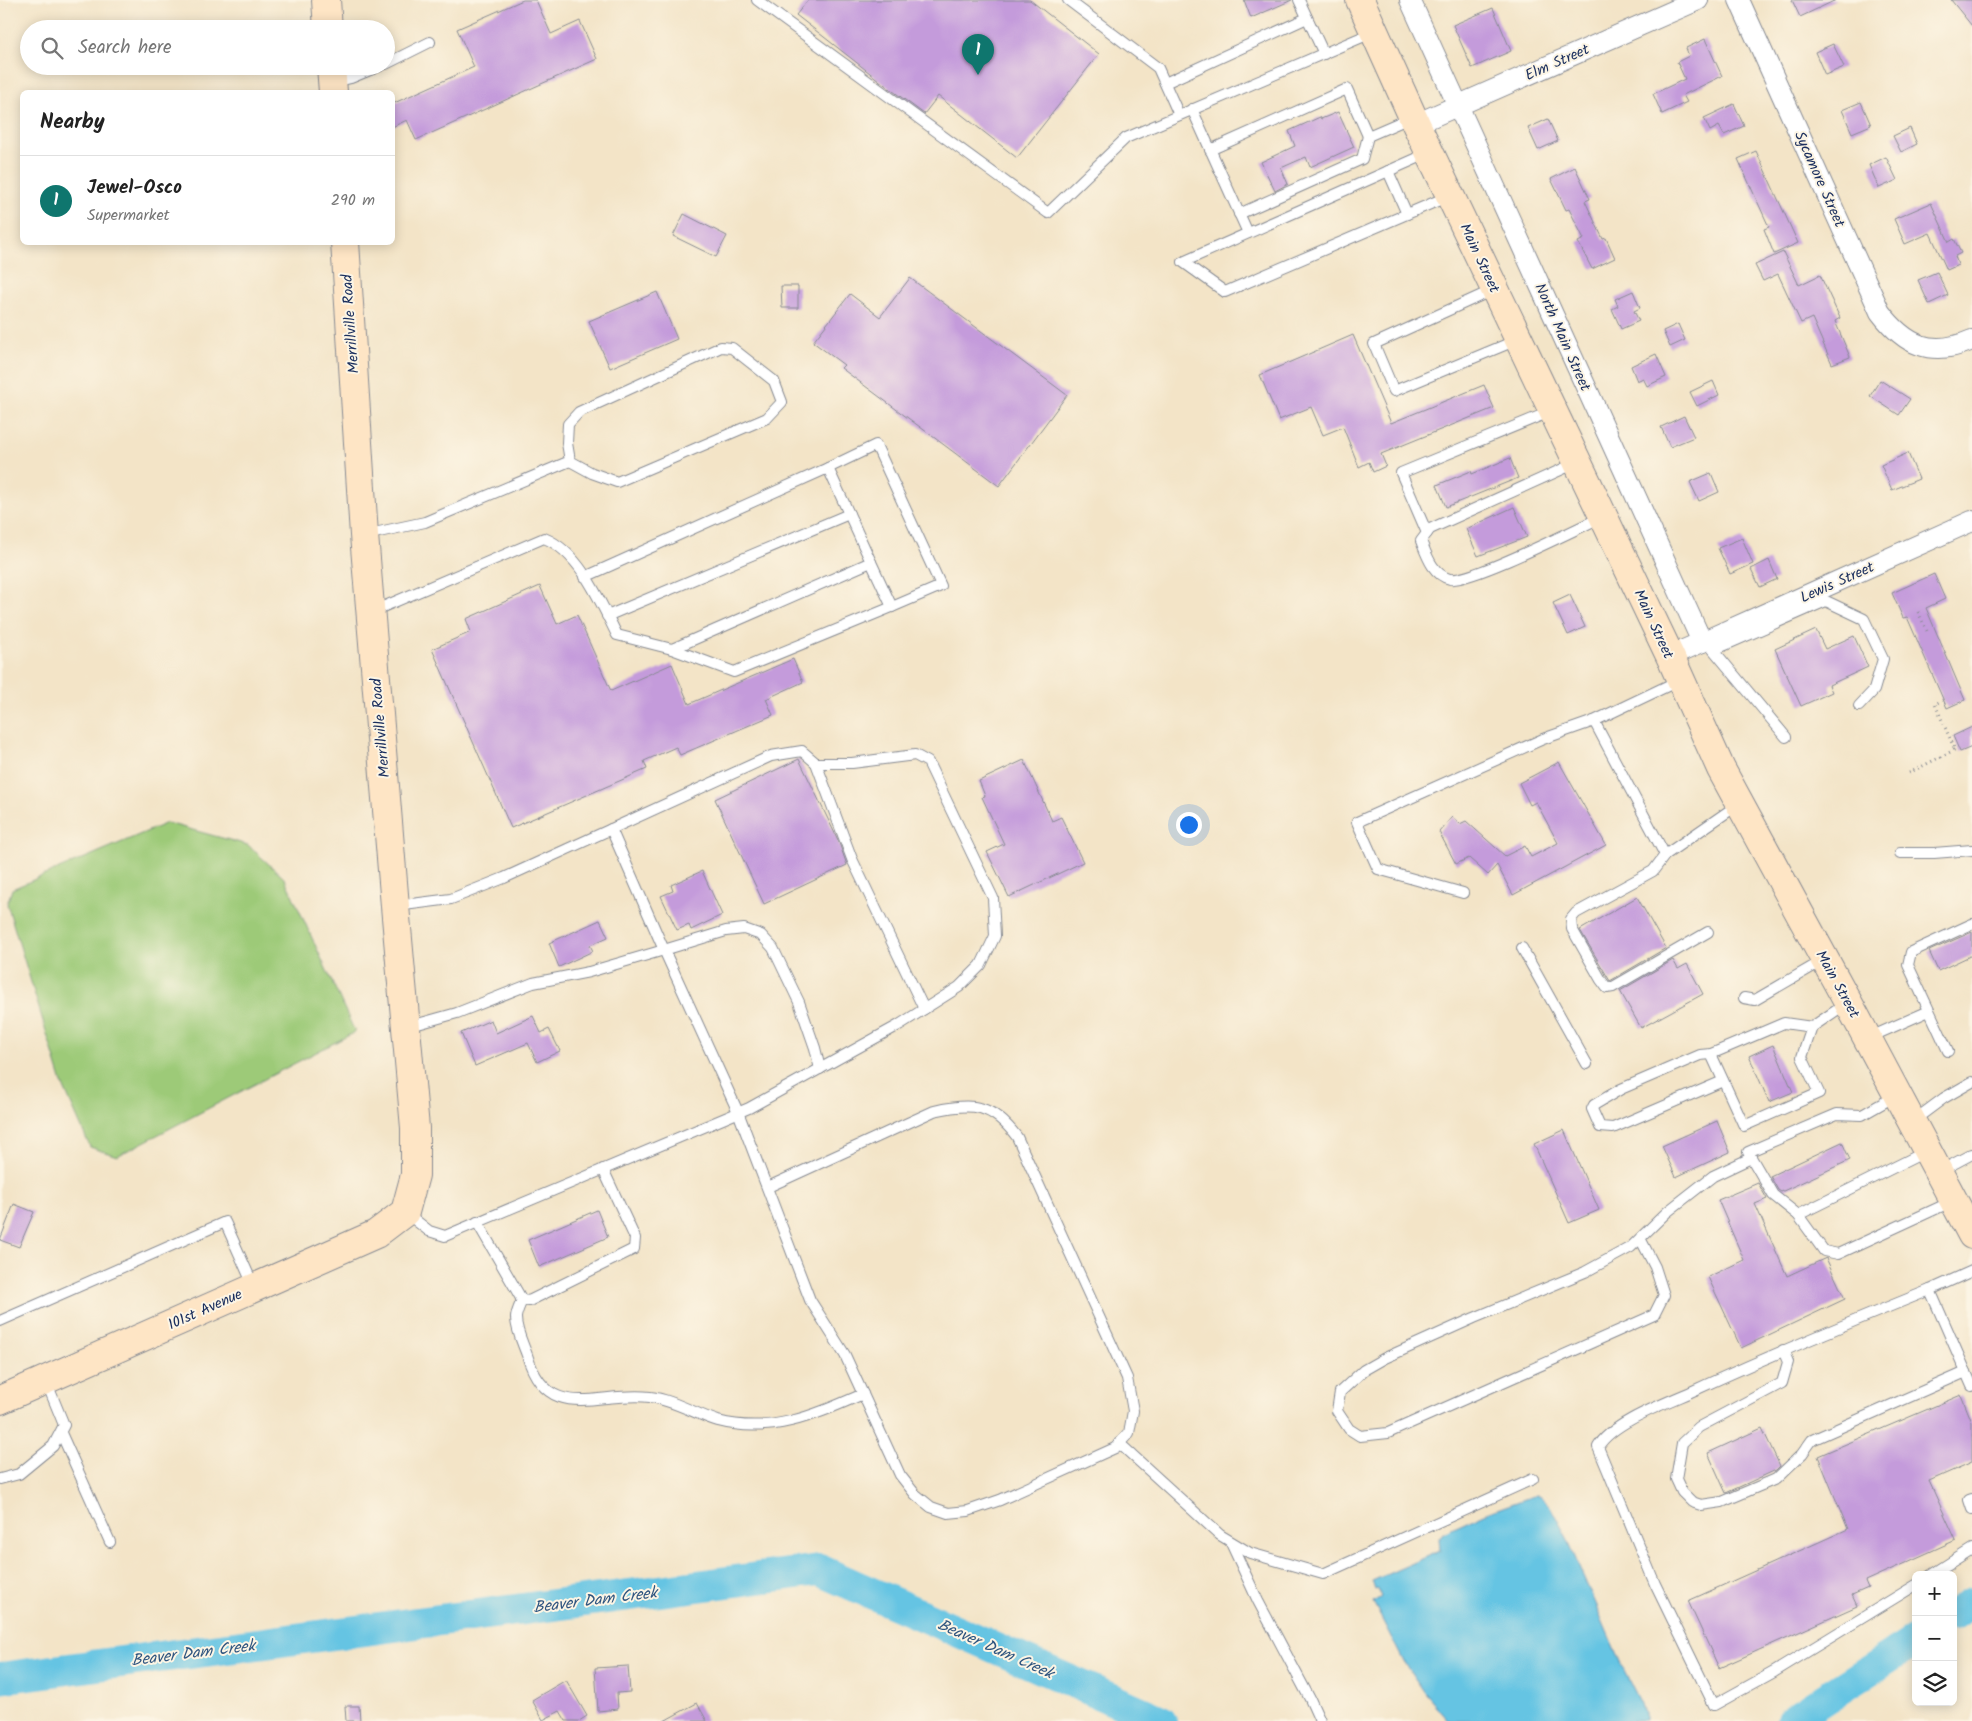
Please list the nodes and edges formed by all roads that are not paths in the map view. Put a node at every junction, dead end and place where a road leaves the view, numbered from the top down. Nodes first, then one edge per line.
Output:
1 (326, 0) edge
2 (757, 0) edge
3 (1068, 0) edge
4 (1299, 0) edge
5 (1360, 0) edge
6 (1410, 0) edge
7 (1698, 0) edge
8 (1739, 0) edge
9 (1308, 18) junction
10 (327, 20) edge
11 (1375, 32) junction
12 (430, 42) dead end
13 (1324, 54) junction
14 (395, 60) edge
15 (358, 75) edge
16 (332, 80) edge
17 (1165, 83) junction
18 (1458, 105) junction
19 (1192, 110) junction
20 (1179, 115) junction
21 (1415, 120) junction
22 (1368, 136) junction
23 (1210, 150) junction
24 (1430, 153) junction
25 (1388, 171) junction
26 (1451, 195) junction
27 (1239, 214) junction
28 (1407, 214) junction
29 (1248, 233) junction
30 (344, 245) edge
31 (1495, 289) junction
32 (1518, 339) junction
33 (1972, 340) edge
34 (1552, 411) junction
35 (570, 462) junction
36 (1577, 463) junction
37 (828, 468) junction
38 (849, 514) junction
39 (1603, 516) junction
40 (1972, 521) edge
41 (1427, 534) junction
42 (364, 535) junction
43 (871, 562) junction
44 (585, 577) junction
45 (892, 607) junction
46 (370, 612) junction
47 (607, 616) junction
48 (1707, 644) junction
49 (672, 649) junction
50 (1675, 668) junction
51 (1859, 706) dead end
52 (1594, 721) junction
53 (1786, 737) dead end
54 (816, 763) junction
55 (1740, 803) junction
56 (611, 829) junction
57 (1972, 850) edge
58 (1900, 853) dead end
59 (1665, 855) junction
60 (1463, 893) dead end
61 (394, 906) junction
62 (1972, 924) edge
63 (1708, 932) dead end
64 (1522, 948) dead end
65 (664, 950) junction
66 (1825, 960) junction
67 (1744, 998) dead end
68 (1848, 1002) junction
69 (924, 1009) junction
70 (1929, 1011) junction
71 (406, 1027) junction
72 (1812, 1027) junction
73 (1868, 1038) junction
74 (1948, 1051) dead end
75 (1711, 1054) junction
76 (1587, 1064) dead end
77 (820, 1069) junction
78 (1723, 1081) junction
79 (1972, 1082) edge
80 (1898, 1094) junction
81 (738, 1112) junction
82 (1912, 1122) junction
83 (1972, 1154) edge
84 (1752, 1158) junction
85 (1934, 1161) junction
86 (603, 1169) junction
87 (768, 1187) junction
88 (1955, 1200) junction
89 (405, 1212) junction
90 (1798, 1214) junction
91 (477, 1222) junction
92 (1972, 1235) edge
93 (1640, 1238) junction
94 (1972, 1270) edge
95 (254, 1288) junction
96 (1930, 1290) junction
97 (522, 1300) junction
98 (0, 1320) edge
99 (1783, 1350) junction
100 (1966, 1372) junction
101 (45, 1380) junction
102 (1972, 1386) edge
103 (863, 1394) junction
104 (0, 1400) edge
105 (61, 1432) junction
106 (1119, 1443) junction
107 (0, 1479) edge
108 (1533, 1480) dead end
109 (1972, 1499) edge
110 (1972, 1509) edge
111 (110, 1542) dead end
112 (1231, 1543) junction
113 (1972, 1549) edge
114 (1937, 1571) edge
115 (1912, 1587) edge
116 (1320, 1721) edge

1 - 10 street
2 - 20 lane
3 - 17 lane
4 - 9 lane
5 - 11 street, Main Street
6 - 18 street, North Main Street
7 - 18 street, Elm Street
8 - 33 street, Sycamore Street
9 - 13 lane
9 - 17 lane
11 - 13 lane
11 - 21 street, Main Street
12 - 14 lane
13 - 19 lane
15 - 16 lane
17 - 20 lane
18 - 21 street, Elm Street
18 - 48 street, North Main Street
19 - 20 lane
19 - 23 lane
21 - 22 lane
21 - 24 street, Main Street
22 - 23 lane
22 - 27 lane
23 - 27 lane
24 - 25 lane
24 - 26 street, Main Street
25 - 28 lane
25 - 29 lane
26 - 28 lane
26 - 31 street, Main Street
27 - 29 lane
28 - 29 lane
30 - 42 street, Merrillville Road
31 - 32 street, Main Street
31 - 32 lane
32 - 34 street, Main Street
34 - 36 street, Main Street
34 - 41 lane
35 - 35 lane
35 - 42 lane
36 - 39 street, Main Street
36 - 41 lane
37 - 38 lane
37 - 44 lane
37 - 45 lane
38 - 43 lane
38 - 47 lane
39 - 41 lane
39 - 50 street, Main Street
40 - 48 street, Lewis Street
42 - 46 street, Merrillville Road
43 - 45 lane
43 - 49 lane
44 - 46 lane
44 - 47 lane
45 - 49 lane
46 - 61 street, Merrillville Road
47 - 49 lane
48 - 50 street
48 - 51 lane
48 - 53 lane
50 - 52 lane
50 - 55 street, Main Street
52 - 59 lane
52 - 60 lane
54 - 56 lane
54 - 69 lane
54 - 69 lane
55 - 59 lane
55 - 66 street, Main Street
56 - 61 lane
56 - 65 lane
57 - 58 lane
59 - 63 lane
61 - 71 street, Merrillville Road
62 - 70 lane
64 - 76 lane
65 - 71 lane
65 - 77 lane
65 - 81 lane
66 - 67 lane
66 - 68 street, Main Street
68 - 72 lane
68 - 73 street, Main Street
69 - 77 lane
70 - 73 lane
70 - 74 lane
71 - 89 street, Merrillville Road
72 - 75 lane
72 - 78 lane
73 - 80 street, Main Street
75 - 78 lane
75 - 78 lane
77 - 81 lane
79 - 82 lane
80 - 82 street, Main Street
80 - 84 lane
81 - 86 lane
81 - 87 lane
82 - 85 street, Main Street
83 - 85 lane
84 - 90 lane
84 - 93 lane
85 - 88 street, Main Street
85 - 90 lane
86 - 91 lane
86 - 97 lane
87 - 103 lane
87 - 106 lane
88 - 90 lane
88 - 92 street, Main Street
89 - 91 lane
89 - 95 street, 101st Avenue
91 - 97 lane
93 - 93 lane
94 - 96 lane
95 - 98 lane
95 - 101 street, 101st Avenue
96 - 99 lane
96 - 100 lane
97 - 103 lane
99 - 100 lane
99 - 115 lane
100 - 102 lane
101 - 104 street, 101st Avenue
101 - 105 lane
103 - 106 lane
105 - 107 lane
105 - 111 lane
106 - 112 lane
108 - 112 lane
109 - 110 lane
112 - 116 lane
113 - 114 lane

